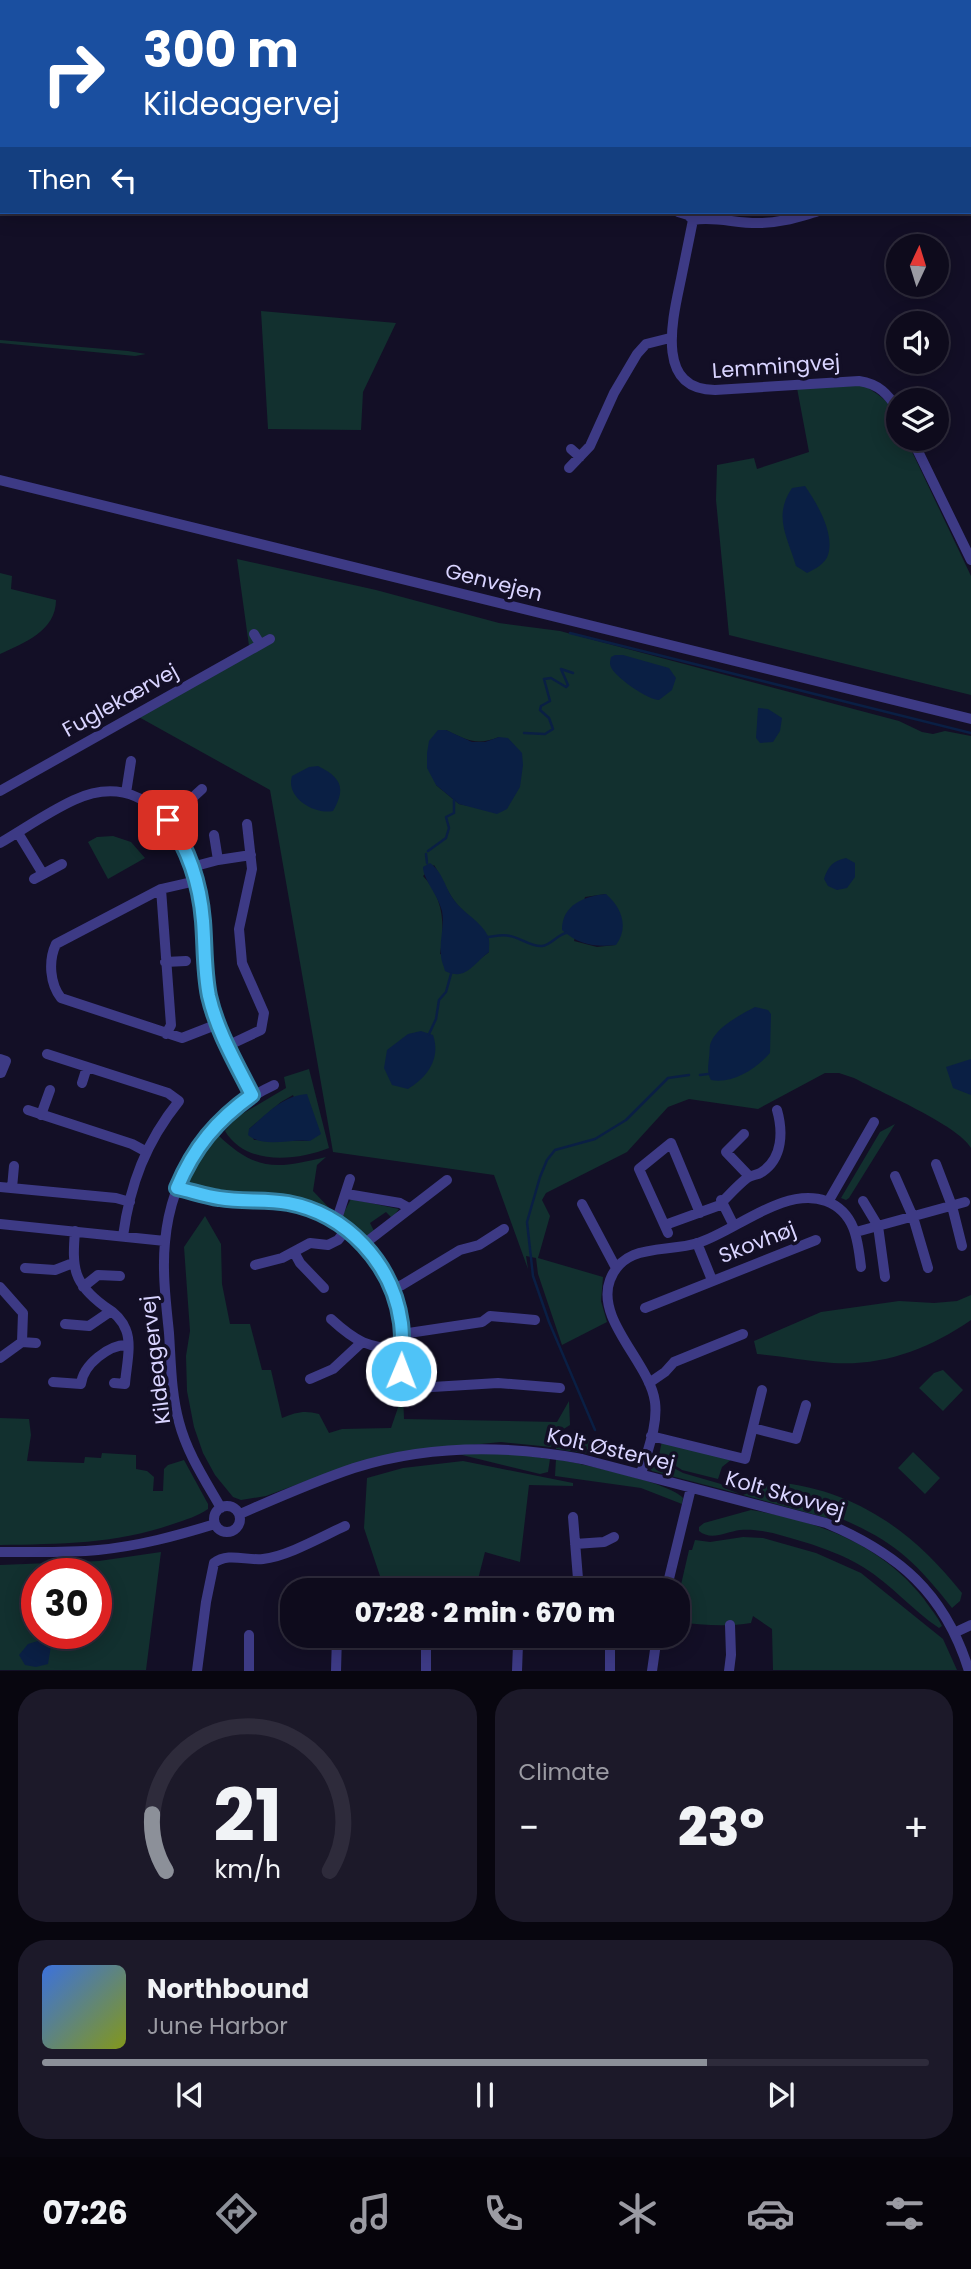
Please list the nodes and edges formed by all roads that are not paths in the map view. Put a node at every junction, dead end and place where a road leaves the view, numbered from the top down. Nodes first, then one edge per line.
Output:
1 (685, 214) edge
2 (809, 214) edge
3 (693, 220) junction
4 (670, 338) junction
5 (886, 394) edge
6 (571, 449) dead end
7 (918, 451) edge
8 (580, 457) junction
9 (569, 468) dead end
10 (3, 480) edge
11 (971, 559) edge
12 (254, 634) dead end
13 (971, 719) edge
14 (131, 761) dead end
15 (202, 789) dead end
16 (0, 790) edge
17 (126, 793) junction
18 (168, 820) junction
19 (247, 824) dead end
20 (18, 833) junction
21 (214, 835) dead end
22 (0, 843) edge
23 (251, 855) junction
24 (218, 860) junction
25 (62, 864) dead end
26 (192, 867) junction
27 (196, 881) junction
28 (161, 889) junction
29 (186, 961) dead end
30 (166, 962) junction
31 (218, 1024) junction
32 (166, 1034) junction
33 (227, 1046) junction
34 (47, 1054) dead end
35 (0, 1059) edge
36 (87, 1067) junction
37 (1, 1073) edge
38 (82, 1083) dead end
39 (274, 1085) dead end
40 (50, 1090) dead end
41 (252, 1095) junction
42 (777, 1110) dead end
43 (28, 1111) dead end
44 (41, 1115) junction
45 (874, 1122) dead end
46 (744, 1134) dead end
47 (145, 1151) junction
48 (936, 1164) dead end
49 (14, 1166) dead end
50 (749, 1176) junction
51 (895, 1176) dead end
52 (350, 1179) dead end
53 (447, 1180) dead end
54 (0, 1187) edge
55 (12, 1188) junction
56 (177, 1188) junction
57 (346, 1194) junction
58 (722, 1201) junction
59 (863, 1201) dead end
60 (130, 1202) junction
61 (828, 1202) junction
62 (965, 1202) dead end
63 (582, 1204) dead end
64 (952, 1206) junction
65 (408, 1208) junction
66 (699, 1213) junction
67 (913, 1217) junction
68 (336, 1222) junction
69 (0, 1224) edge
70 (734, 1226) junction
71 (878, 1226) junction
72 (347, 1229) junction
73 (504, 1229) dead end
74 (75, 1231) junction
75 (856, 1232) junction
76 (123, 1236) junction
77 (816, 1240) dead end
78 (165, 1241) junction
79 (697, 1243) junction
80 (364, 1244) junction
81 (962, 1246) dead end
82 (294, 1252) junction
83 (73, 1263) junction
84 (255, 1265) dead end
85 (861, 1267) dead end
86 (25, 1268) dead end
87 (616, 1268) junction
88 (928, 1268) dead end
89 (120, 1276) dead end
90 (885, 1277) dead end
91 (712, 1280) junction
92 (83, 1287) junction
93 (324, 1289) dead end
94 (392, 1289) junction
95 (1, 1291) edge
96 (645, 1308) dead end
97 (111, 1311) junction
98 (331, 1319) dead end
99 (535, 1320) dead end
100 (65, 1324) dead end
101 (402, 1334) junction
102 (743, 1334) dead end
103 (22, 1342) junction
104 (36, 1343) dead end
105 (360, 1343) junction
106 (128, 1345) junction
107 (402, 1349) junction
108 (0, 1358) edge
109 (310, 1379) dead end
110 (53, 1382) dead end
111 (114, 1383) dead end
112 (649, 1383) junction
113 (560, 1388) dead end
114 (762, 1390) dead end
115 (806, 1405) dead end
116 (753, 1428) junction
117 (651, 1436) junction
118 (641, 1475) junction
119 (691, 1488) junction
120 (221, 1508) junction
121 (240, 1514) junction
122 (573, 1517) dead end
123 (215, 1524) junction
124 (345, 1526) dead end
125 (614, 1537) dead end
126 (575, 1544) junction
127 (0, 1552) edge
128 (578, 1578) edge
129 (669, 1578) edge
130 (730, 1625) dead end
131 (971, 1625) edge
132 (956, 1632) junction
133 (249, 1634) dead end
134 (337, 1648) edge
135 (426, 1648) edge
136 (518, 1648) edge
137 (610, 1648) edge
138 (655, 1648) edge
139 (197, 1671) edge
140 (248, 1671) edge
141 (336, 1671) edge
142 (426, 1671) edge
143 (517, 1671) edge
144 (610, 1671) edge
145 (652, 1671) edge
146 (729, 1671) edge
147 (969, 1671) edge

1 - 3 street
2 - 3 street
3 - 4 street, Lemmingvej
4 - 5 street, Lemmingvej
4 - 8 street
6 - 8 street
7 - 11 street
8 - 9 street
10 - 13 street, Genvejen
12 - 16 street, Fuglekærvej
14 - 17 street
15 - 18 street
17 - 18 street
17 - 20 street
18 - 26 street
19 - 23 street
20 - 22 street
20 - 25 street
21 - 24 street
23 - 24 street
23 - 33 street
24 - 26 street
26 - 27 street
27 - 28 street
27 - 31 street
28 - 30 street
28 - 32 street
29 - 30 street
30 - 32 street
31 - 32 street
31 - 33 street
33 - 41 street
34 - 36 street
35 - 37 street
36 - 38 street
36 - 47 street
39 - 41 street, Kildeagervej
40 - 44 street
41 - 56 street, Kildeagervej
42 - 50 street
43 - 44 street
44 - 47 street
45 - 61 street
46 - 50 street
47 - 60 street
48 - 64 street
49 - 55 street
50 - 58 street
51 - 67 street
52 - 57 street
53 - 65 street
54 - 55 street
55 - 60 street
56 - 68 street
56 - 78 street, Kildeagervej
57 - 65 street
57 - 68 street
58 - 66 street
58 - 70 street, Skovhøj
59 - 71 street
60 - 76 street
61 - 70 street, Skovhøj
61 - 75 street
62 - 64 street
63 - 87 street
64 - 67 street
64 - 81 street
65 - 80 street
66 - 66 street
67 - 71 street
67 - 88 street
68 - 72 street
69 - 74 street
70 - 79 street, Skovhøj
71 - 75 street
71 - 90 street
72 - 80 street
72 - 82 street
73 - 94 street
74 - 76 street
74 - 83 street, Kildeagervej
75 - 85 street
76 - 78 street
77 - 91 street, Skovhøj
78 - 120 street, Kildeagervej
79 - 87 street, Skovhøj
79 - 91 street, Skovhøj
80 - 94 street
82 - 84 street
82 - 93 street
83 - 86 street
83 - 92 street, Kildeagervej
87 - 112 street
89 - 92 street, Kildeagervej
91 - 96 street, Skovhøj
92 - 97 street, Kildeagervej
94 - 101 street
95 - 103 street
97 - 100 street, Kildeagervej
97 - 106 street, Kildeagervej
98 - 105 street
99 - 101 street
101 - 107 street
102 - 112 street
103 - 104 street
103 - 108 street
105 - 107 street
105 - 109 street
106 - 110 street, Kildeagervej
106 - 111 street, Kildeagervej
107 - 113 street
112 - 117 street
114 - 116 street
115 - 116 street
116 - 117 street
117 - 118 street
118 - 119 street, Kolt Østervej
118 - 121 street, Kolt Østervej
119 - 129 street
119 - 132 street, Kolt Skovvej
120 - 121 street
120 - 123 street
121 - 123 street
122 - 126 street
123 - 127 street
124 - 139 street
125 - 126 street
126 - 128 street
130 - 146 street
131 - 132 street
132 - 147 street, Kolt Skovvej
133 - 140 street
134 - 141 street
135 - 142 street
136 - 143 street
137 - 144 street
138 - 145 street

